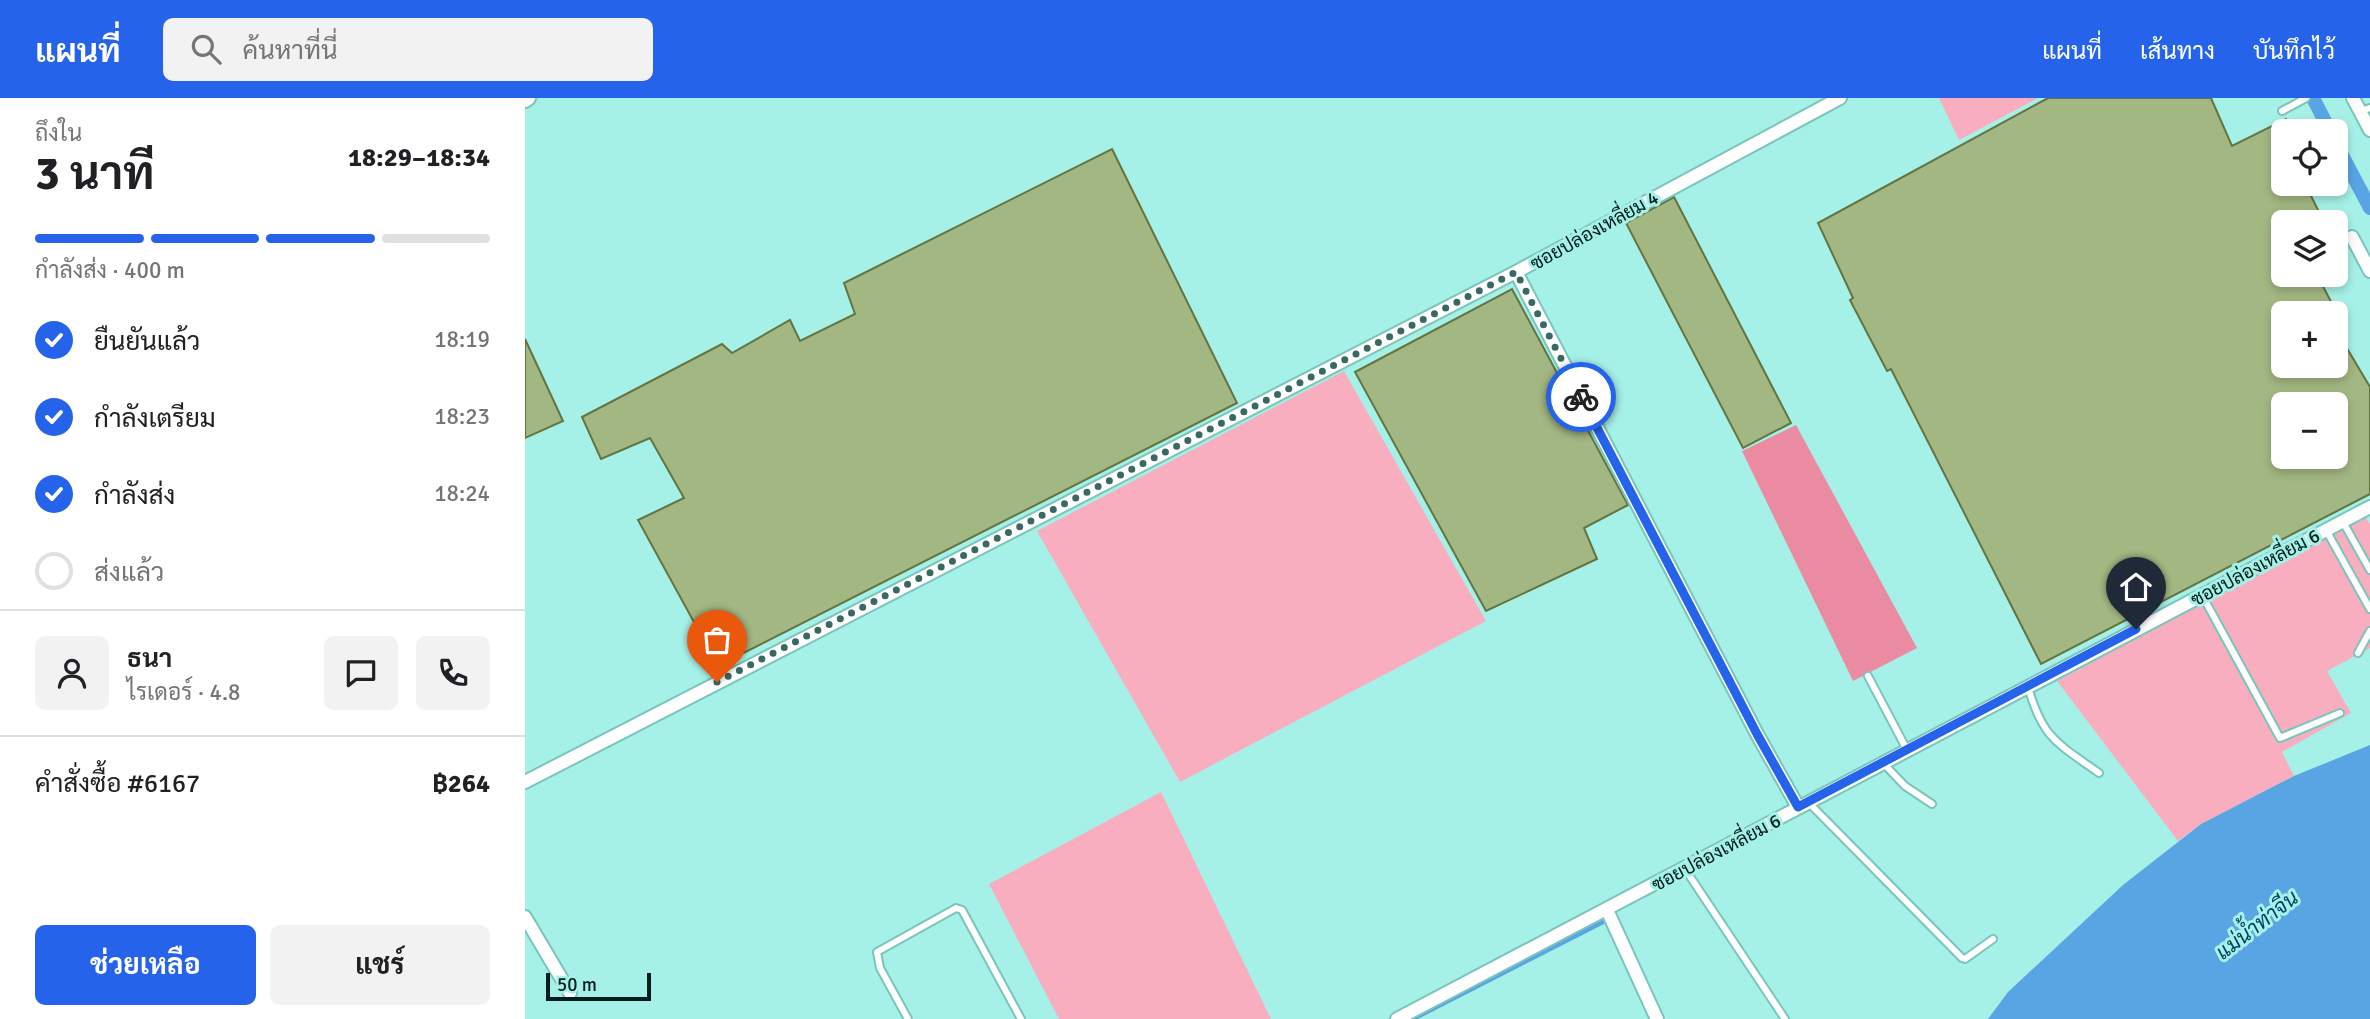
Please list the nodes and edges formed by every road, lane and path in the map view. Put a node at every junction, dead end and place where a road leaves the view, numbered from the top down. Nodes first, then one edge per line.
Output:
1 (1840, 98) edge
2 (2306, 98) edge
3 (2353, 98) edge
4 (2365, 110) edge
5 (2282, 111) dead end
6 (2370, 130) edge
7 (2352, 237) dead end
8 (2370, 271) edge
9 (1516, 272) junction
10 (2370, 508) edge
11 (2343, 522) junction
12 (2326, 530) junction
13 (2370, 570) edge
14 (2202, 595) junction
15 (2370, 609) edge
16 (2370, 631) edge
17 (2358, 653) dead end
18 (1868, 676) dead end
19 (2028, 687) junction
20 (2340, 713) dead end
21 (1907, 750) junction
22 (1883, 763) junction
23 (2099, 773) dead end
24 (525, 782) edge
25 (1932, 804) dead end
26 (1803, 805) junction
27 (1685, 869) junction
28 (1607, 910) junction
29 (525, 917) edge
30 (1993, 939) dead end
31 (569, 993) dead end
32 (908, 1019) edge
33 (1021, 1019) edge
34 (1397, 1019) edge
35 (1657, 1019) edge
36 (1785, 1019) edge

1 - 9 street, ซอยปล่องเหลี่ยม 4
2 - 5 lane
3 - 4 street
4 - 6 street
7 - 8 street
9 - 24 street, ซอยปล่องเหลี่ยม 4
9 - 26 street
10 - 11 street, ซอยปล่องเหลี่ยม 6
11 - 12 street, ซอยปล่องเหลี่ยม 6
11 - 13 lane
12 - 14 street, ซอยปล่องเหลี่ยม 6
12 - 15 lane
14 - 19 street, ซอยปล่องเหลี่ยม 6
14 - 20 lane
16 - 17 lane
18 - 21 lane
19 - 21 street, ซอยปล่องเหลี่ยม 6
19 - 23 lane
21 - 22 street, ซอยปล่องเหลี่ยม 6
22 - 25 lane
22 - 26 street, ซอยปล่องเหลี่ยม 6
26 - 27 street, ซอยปล่องเหลี่ยม 6
26 - 30 lane
27 - 28 street, ซอยปล่องเหลี่ยม 6
27 - 36 lane
28 - 34 street, ซอยปล่องเหลี่ยม 6
28 - 35 street
29 - 31 street
32 - 33 lane

